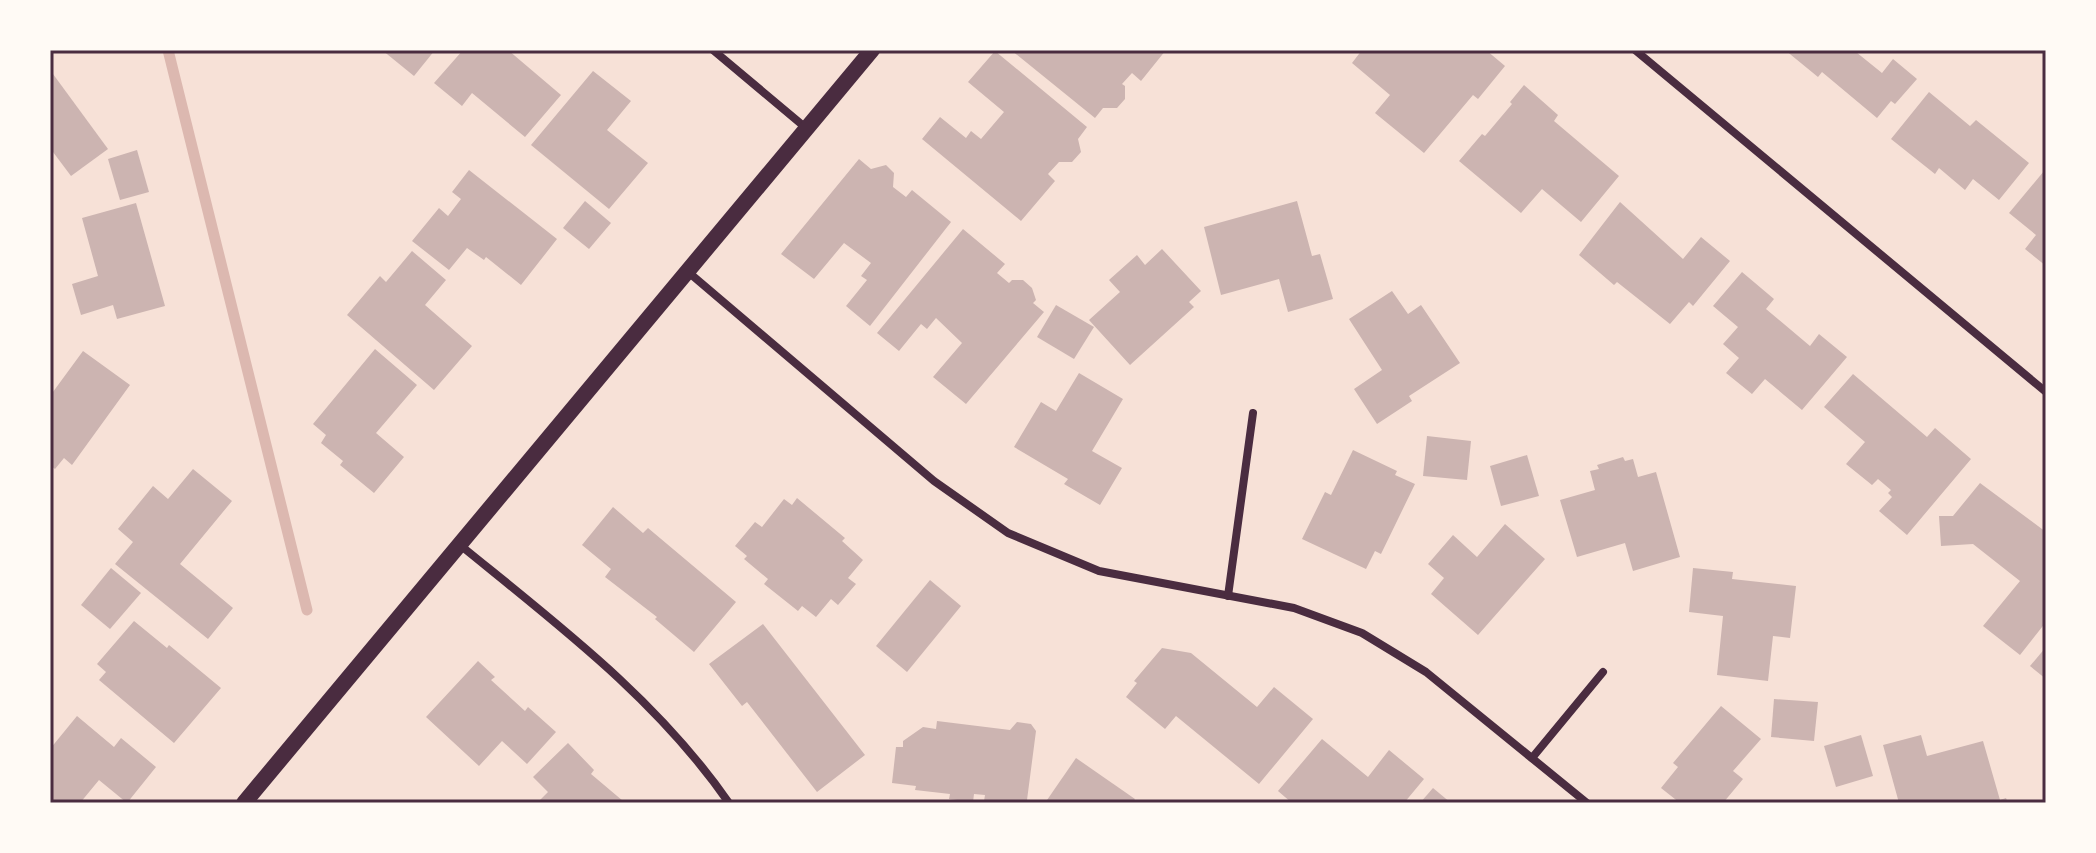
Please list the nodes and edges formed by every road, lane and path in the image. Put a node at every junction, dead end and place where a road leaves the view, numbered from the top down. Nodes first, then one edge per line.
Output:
1 (713, 50) edge
2 (872, 50) edge
3 (1635, 50) edge
4 (806, 128) junction
5 (687, 271) junction
6 (2046, 392) edge
7 (1253, 413) dead end
8 (459, 544) junction
9 (1228, 596) junction
10 (1603, 672) dead end
11 (1532, 758) junction
12 (244, 803) edge
13 (729, 803) edge
14 (1587, 803) edge

1 - 4 street
2 - 4 main road
3 - 6 street
4 - 5 main road
5 - 8 main road
5 - 9 street
7 - 9 street
8 - 12 main road
8 - 13 street
9 - 11 street
10 - 11 street
11 - 14 street

